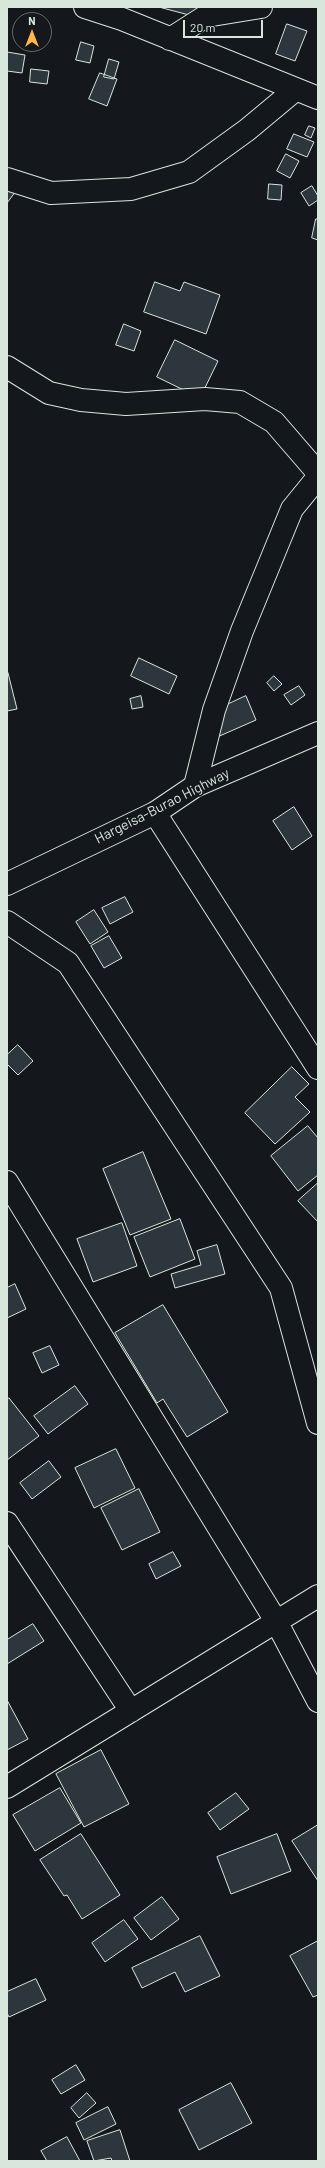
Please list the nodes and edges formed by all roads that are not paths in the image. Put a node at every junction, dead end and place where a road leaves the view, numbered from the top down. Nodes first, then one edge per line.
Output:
1 (85, 7) edge
2 (261, 7) edge
3 (207, 12) edge
4 (170, 39) junction
5 (295, 90) junction
6 (318, 98) edge
7 (7, 179) edge
8 (7, 368) edge
9 (318, 473) edge
10 (318, 476) edge
11 (318, 733) edge
12 (195, 786) junction
13 (155, 813) junction
14 (7, 884) edge
15 (7, 922) edge
16 (318, 1068) edge
17 (7, 1182) edge
18 (318, 1423) edge
19 (7, 1522) edge
20 (318, 1596) edge
21 (276, 1621) junction
22 (318, 1701) edge
23 (131, 1710) junction
24 (7, 1787) edge

1 - 4 main road
2 - 3 main road
3 - 4 main road
4 - 5 main road
5 - 6 main road
5 - 7 main road
8 - 9 main road
10 - 12 main road
11 - 12 main road, Hargeisa-Burao Highway
12 - 13 main road, Hargeisa-Burao Highway
13 - 14 main road, Hargeisa-Burao Highway
13 - 16 main road
15 - 18 main road
17 - 21 main road
19 - 23 main road
20 - 21 main road
21 - 22 main road
21 - 23 main road
23 - 24 main road

